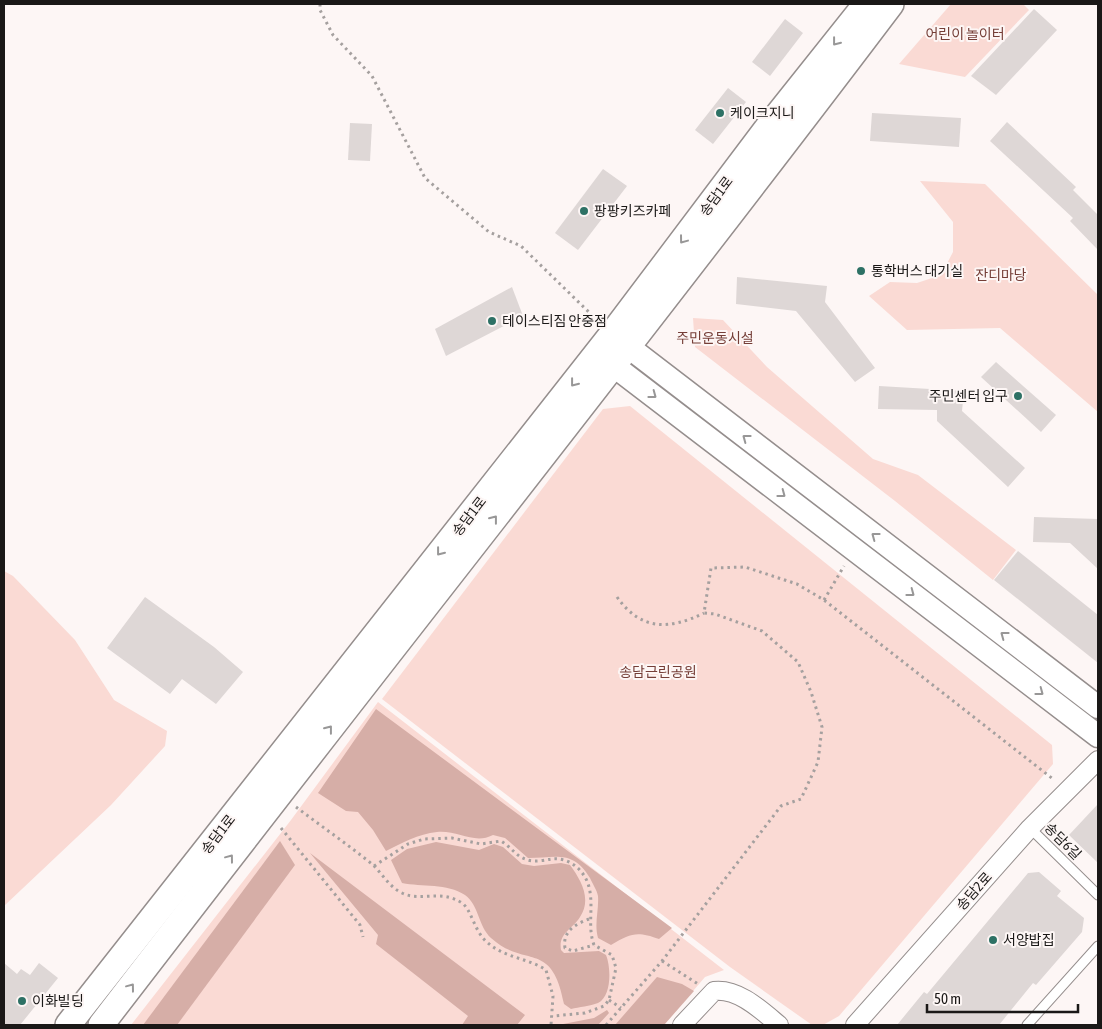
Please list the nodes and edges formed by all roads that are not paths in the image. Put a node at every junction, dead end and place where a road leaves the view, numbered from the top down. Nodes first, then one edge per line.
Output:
1 (866, 4) edge
2 (892, 4) edge
3 (612, 351) junction
4 (1098, 707) edge
5 (1098, 736) edge
6 (1098, 760) edge
7 (1030, 828) junction
8 (1098, 895) edge
9 (1098, 946) edge
10 (68, 1025) edge
11 (101, 1025) edge
12 (682, 1025) edge
13 (779, 1025) edge
14 (855, 1025) edge
15 (1027, 1025) edge

1 -> 3 main road, 송담1로
2 - 3 main road, 송담1로
4 -> 3 street
3 -> 5 street
3 -> 10 main road, 송담1로
11 -> 3 main road, 송담1로
6 - 7 street, 송담2로
7 - 8 lane, 송담6길
7 - 14 street, 송담2로
9 - 15 lane
12 - 13 street

